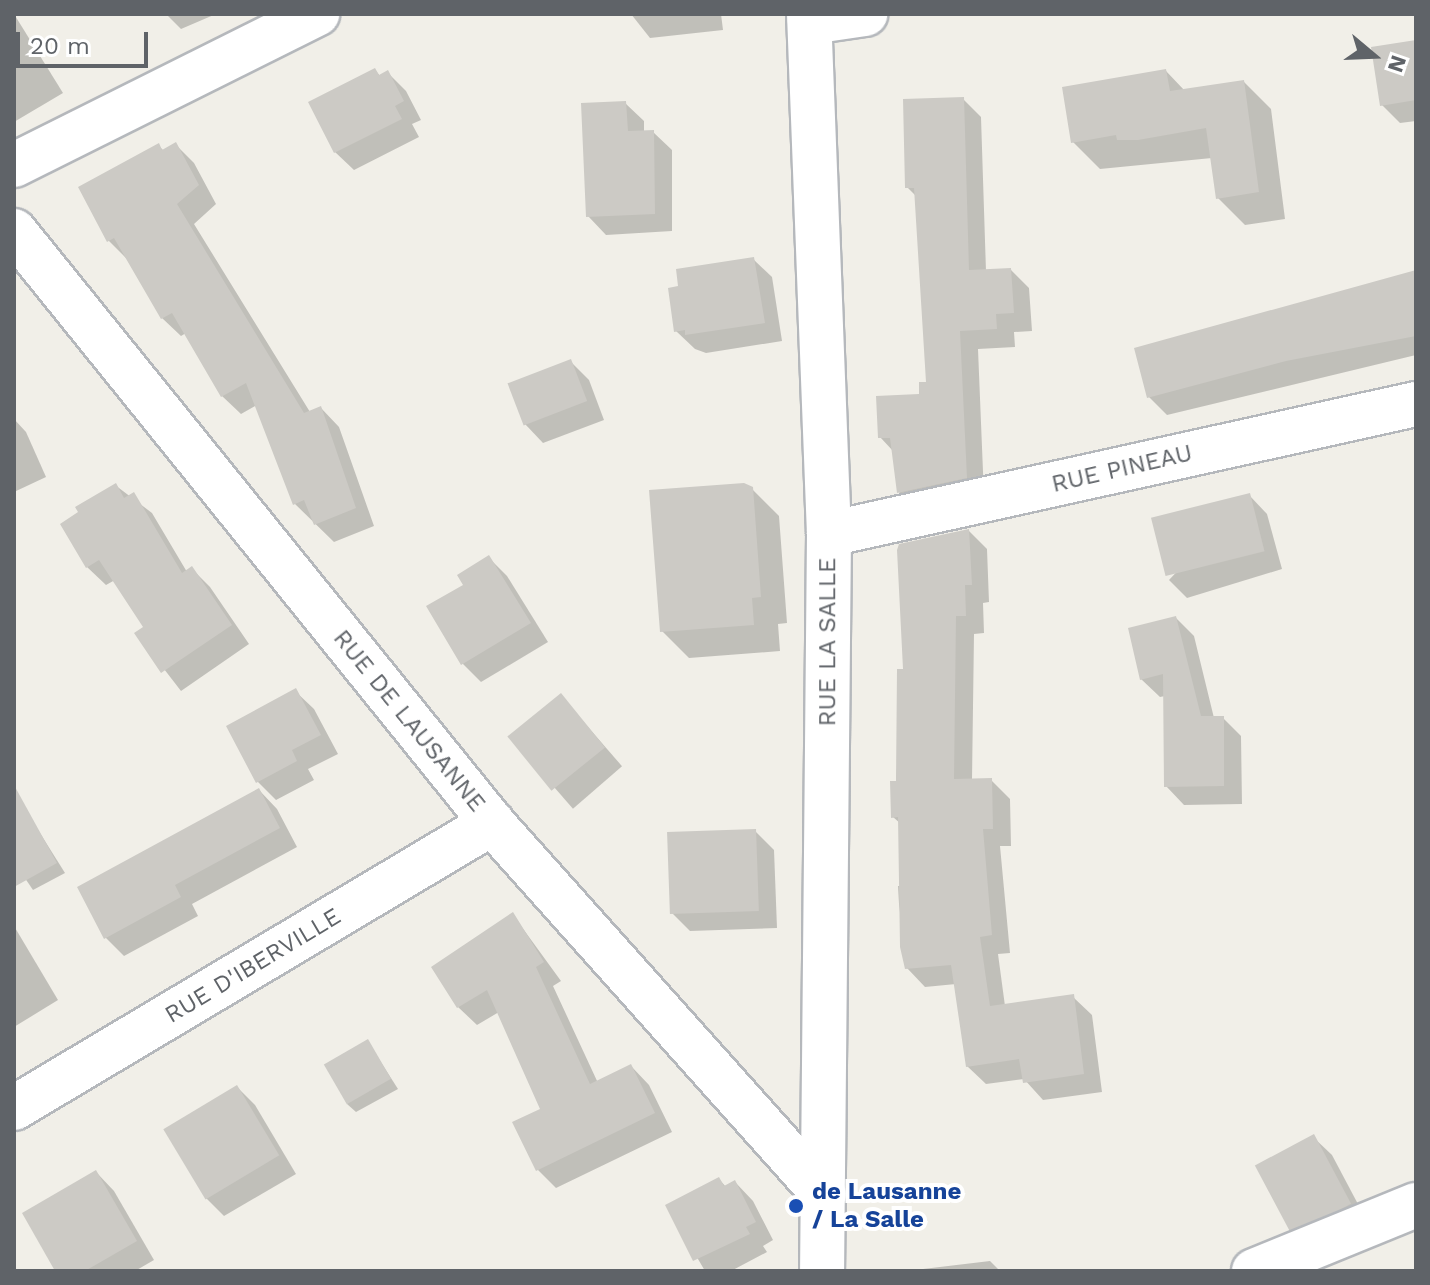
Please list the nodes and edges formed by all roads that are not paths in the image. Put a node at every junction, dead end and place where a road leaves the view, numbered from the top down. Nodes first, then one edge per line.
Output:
1 (317, 14) edge
2 (865, 14) edge
3 (809, 18) edge
4 (14, 165) edge
5 (14, 231) edge
6 (1416, 404) edge
7 (829, 534) junction
8 (492, 823) junction
9 (14, 1108) edge
10 (824, 1194) junction
11 (1416, 1205) edge
12 (822, 1271) edge
13 (1254, 1271) edge

1 - 4 street
2 - 3 street
3 - 7 street, RUE LA SALLE
5 - 8 street, RUE DE LAUSANNE
6 - 7 street, RUE PINEAU
7 - 10 street, RUE LA SALLE
8 - 9 street, RUE D'IBERVILLE
8 - 10 street, RUE DE LAUSANNE
10 - 12 street, RUE LA SALLE
11 - 13 street

